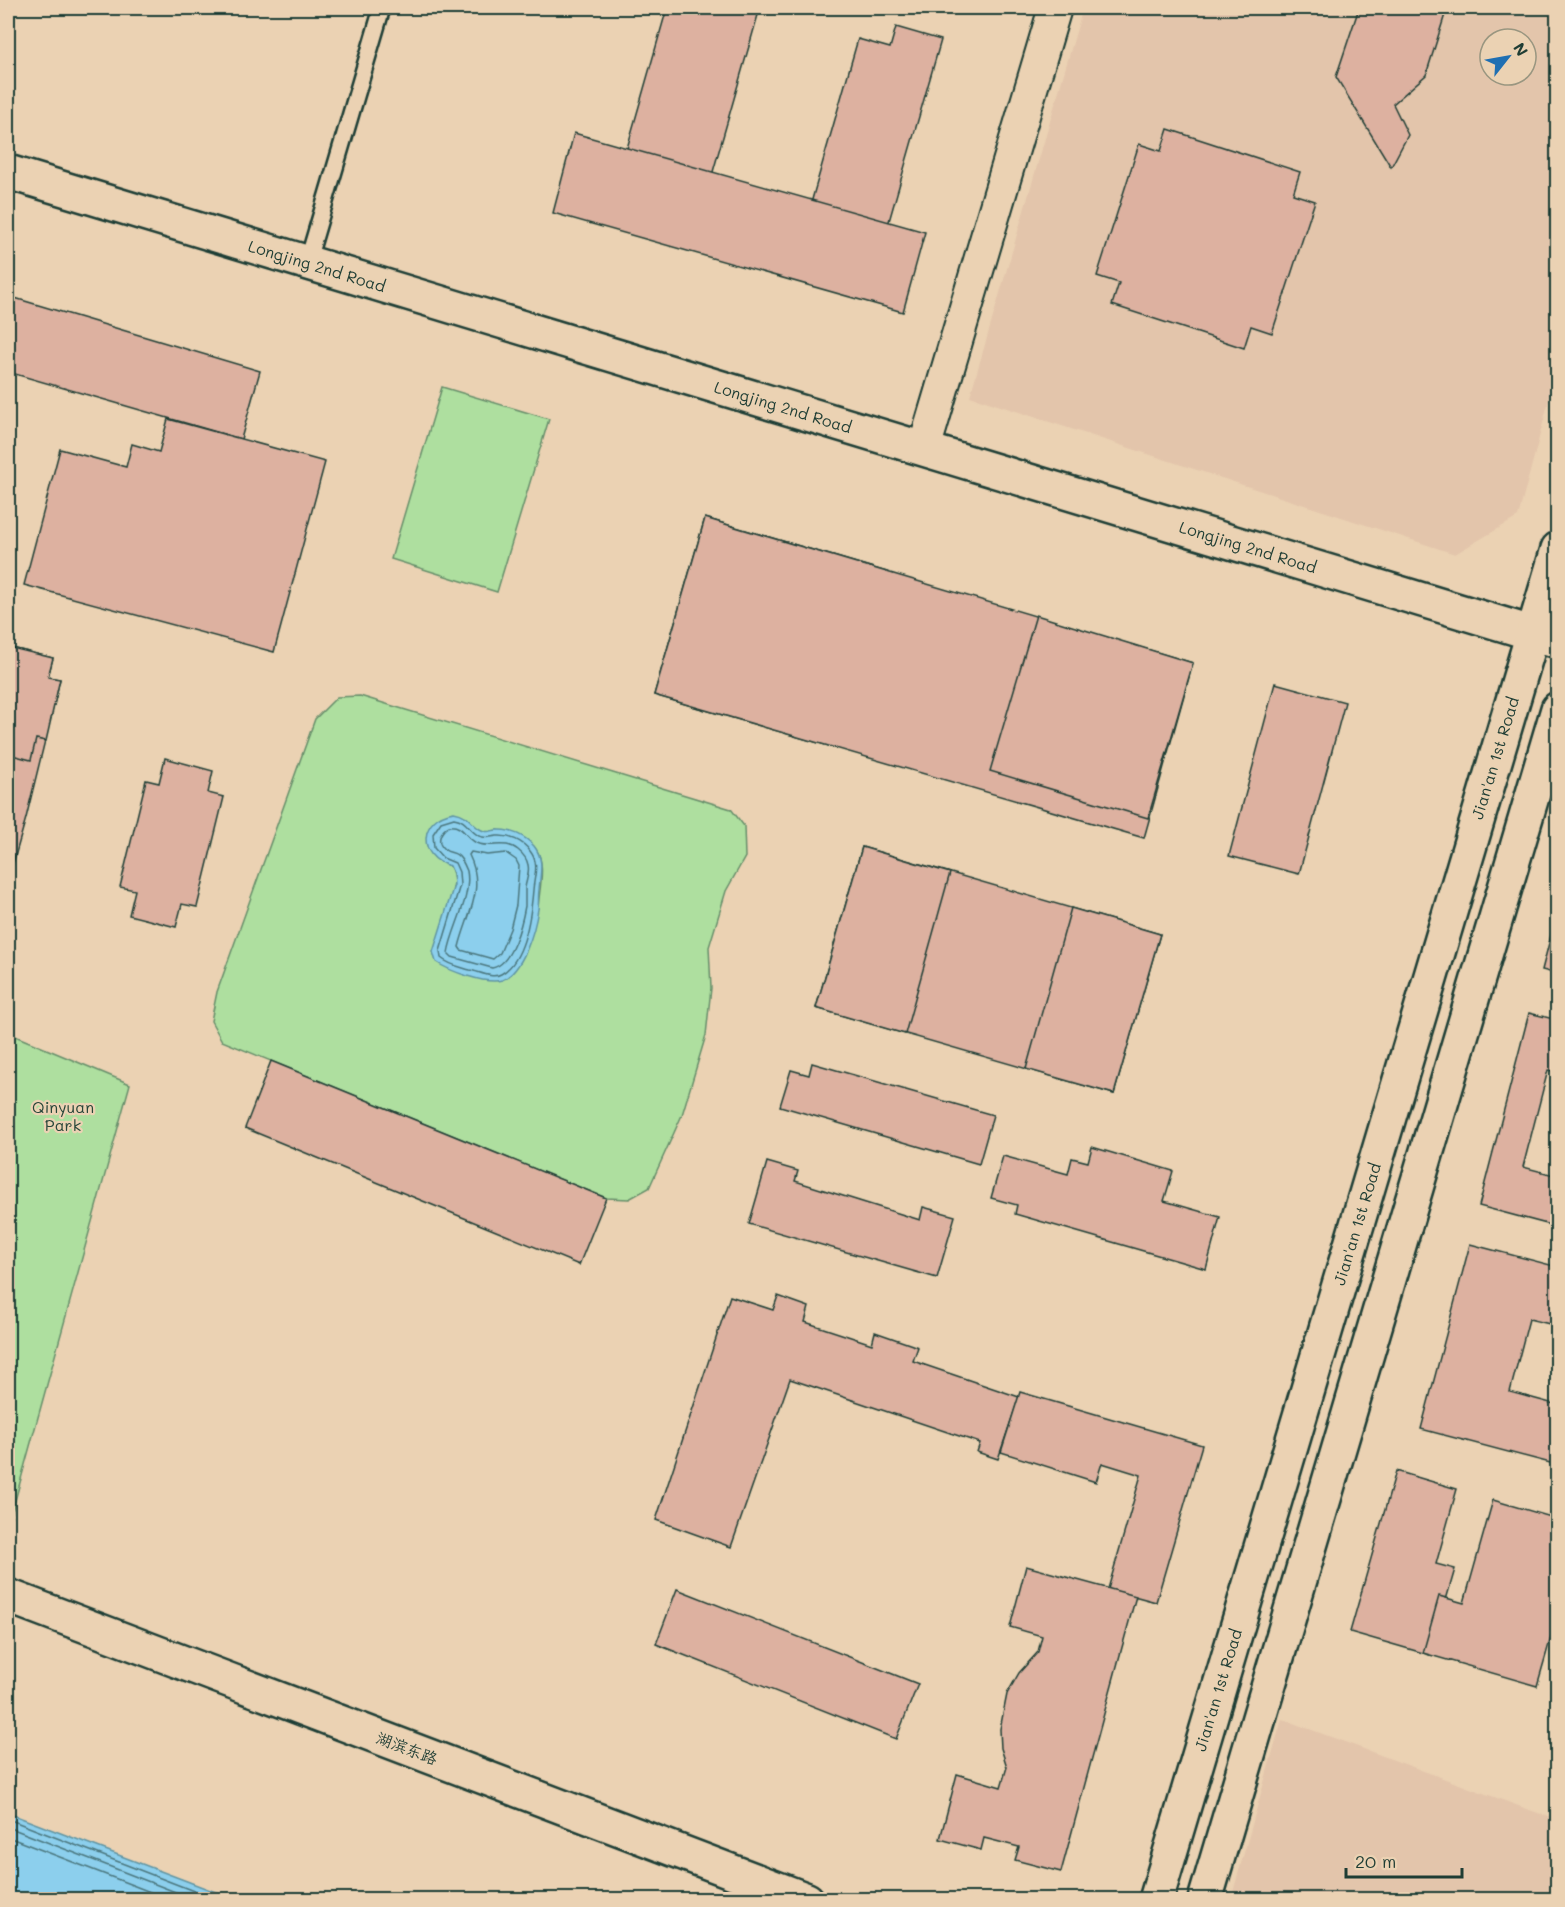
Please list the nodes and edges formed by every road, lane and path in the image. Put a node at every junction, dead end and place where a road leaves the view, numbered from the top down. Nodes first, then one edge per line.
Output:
1 (382, 8) edge
2 (1055, 8) edge
3 (8, 172) edge
4 (307, 263) junction
5 (924, 449) junction
6 (1557, 549) edge
7 (1545, 637) edge
8 (1557, 709) edge
9 (8, 1596) edge
10 (807, 1899) edge
11 (1156, 1899) edge
12 (1205, 1899) edge

1 - 4 lane
2 - 5 street
3 - 4 main road, Longjing 2nd Road
4 - 5 main road, Longjing 2nd Road
5 - 7 main road, Longjing 2nd Road
6 - 7 main road, Jian'an 1st Road
7 - 11 main road, Jian'an 1st Road
8 - 12 main road
9 - 10 main road, 湖滨东路

